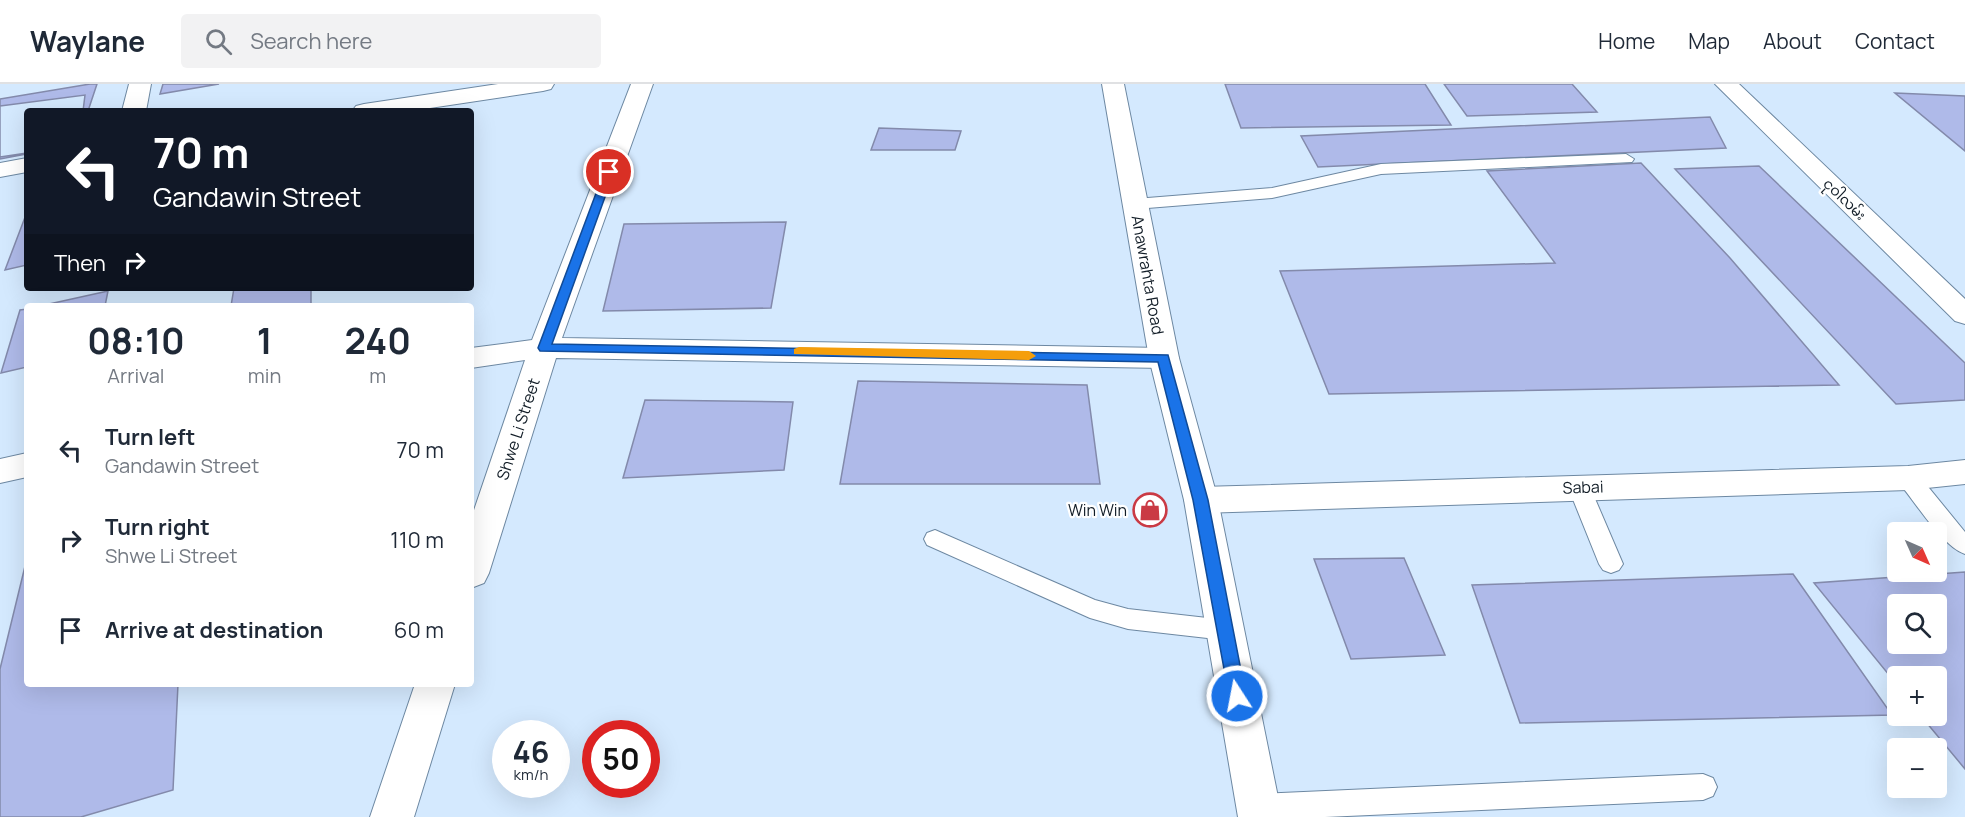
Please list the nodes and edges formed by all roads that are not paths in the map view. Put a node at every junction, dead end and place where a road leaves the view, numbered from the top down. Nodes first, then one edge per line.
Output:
1 (140, 84) edge
2 (543, 84) edge
3 (642, 84) edge
4 (1113, 84) edge
5 (1726, 84) edge
6 (135, 108) edge
7 (384, 108) edge
8 (1626, 159) dead end
9 (24, 166) edge
10 (0, 170) edge
11 (1135, 204) junction
12 (1965, 315) edge
13 (544, 348) junction
14 (474, 358) edge
15 (1164, 358) junction
16 (24, 466) edge
17 (0, 471) edge
18 (1960, 477) edge
19 (1908, 478) junction
20 (1579, 487) junction
21 (1201, 500) junction
22 (935, 539) dead end
23 (1965, 545) edge
24 (474, 564) edge
25 (1611, 564) dead end
26 (1225, 630) junction
27 (434, 687) edge
28 (1703, 787) dead end
29 (1259, 812) edge
30 (392, 817) edge

1 - 6 street
2 - 7 street
3 - 13 street, Shwe Li Street
4 - 11 street, Anawrahta Road
5 - 12 street, ငုဝါလမ်း
8 - 11 lane
9 - 10 street
11 - 15 street, Anawrahta Road
13 - 14 street
13 - 15 street
13 - 24 street, Shwe Li Street
15 - 21 street, Anawrahta Road
16 - 17 street
18 - 19 street, Sabai
19 - 20 street, Sabai
19 - 23 lane
20 - 21 street, Sabai
20 - 25 lane
21 - 26 street, Anawrahta Road
22 - 26 lane
26 - 29 street, Anawrahta Road
27 - 30 street
28 - 29 lane

